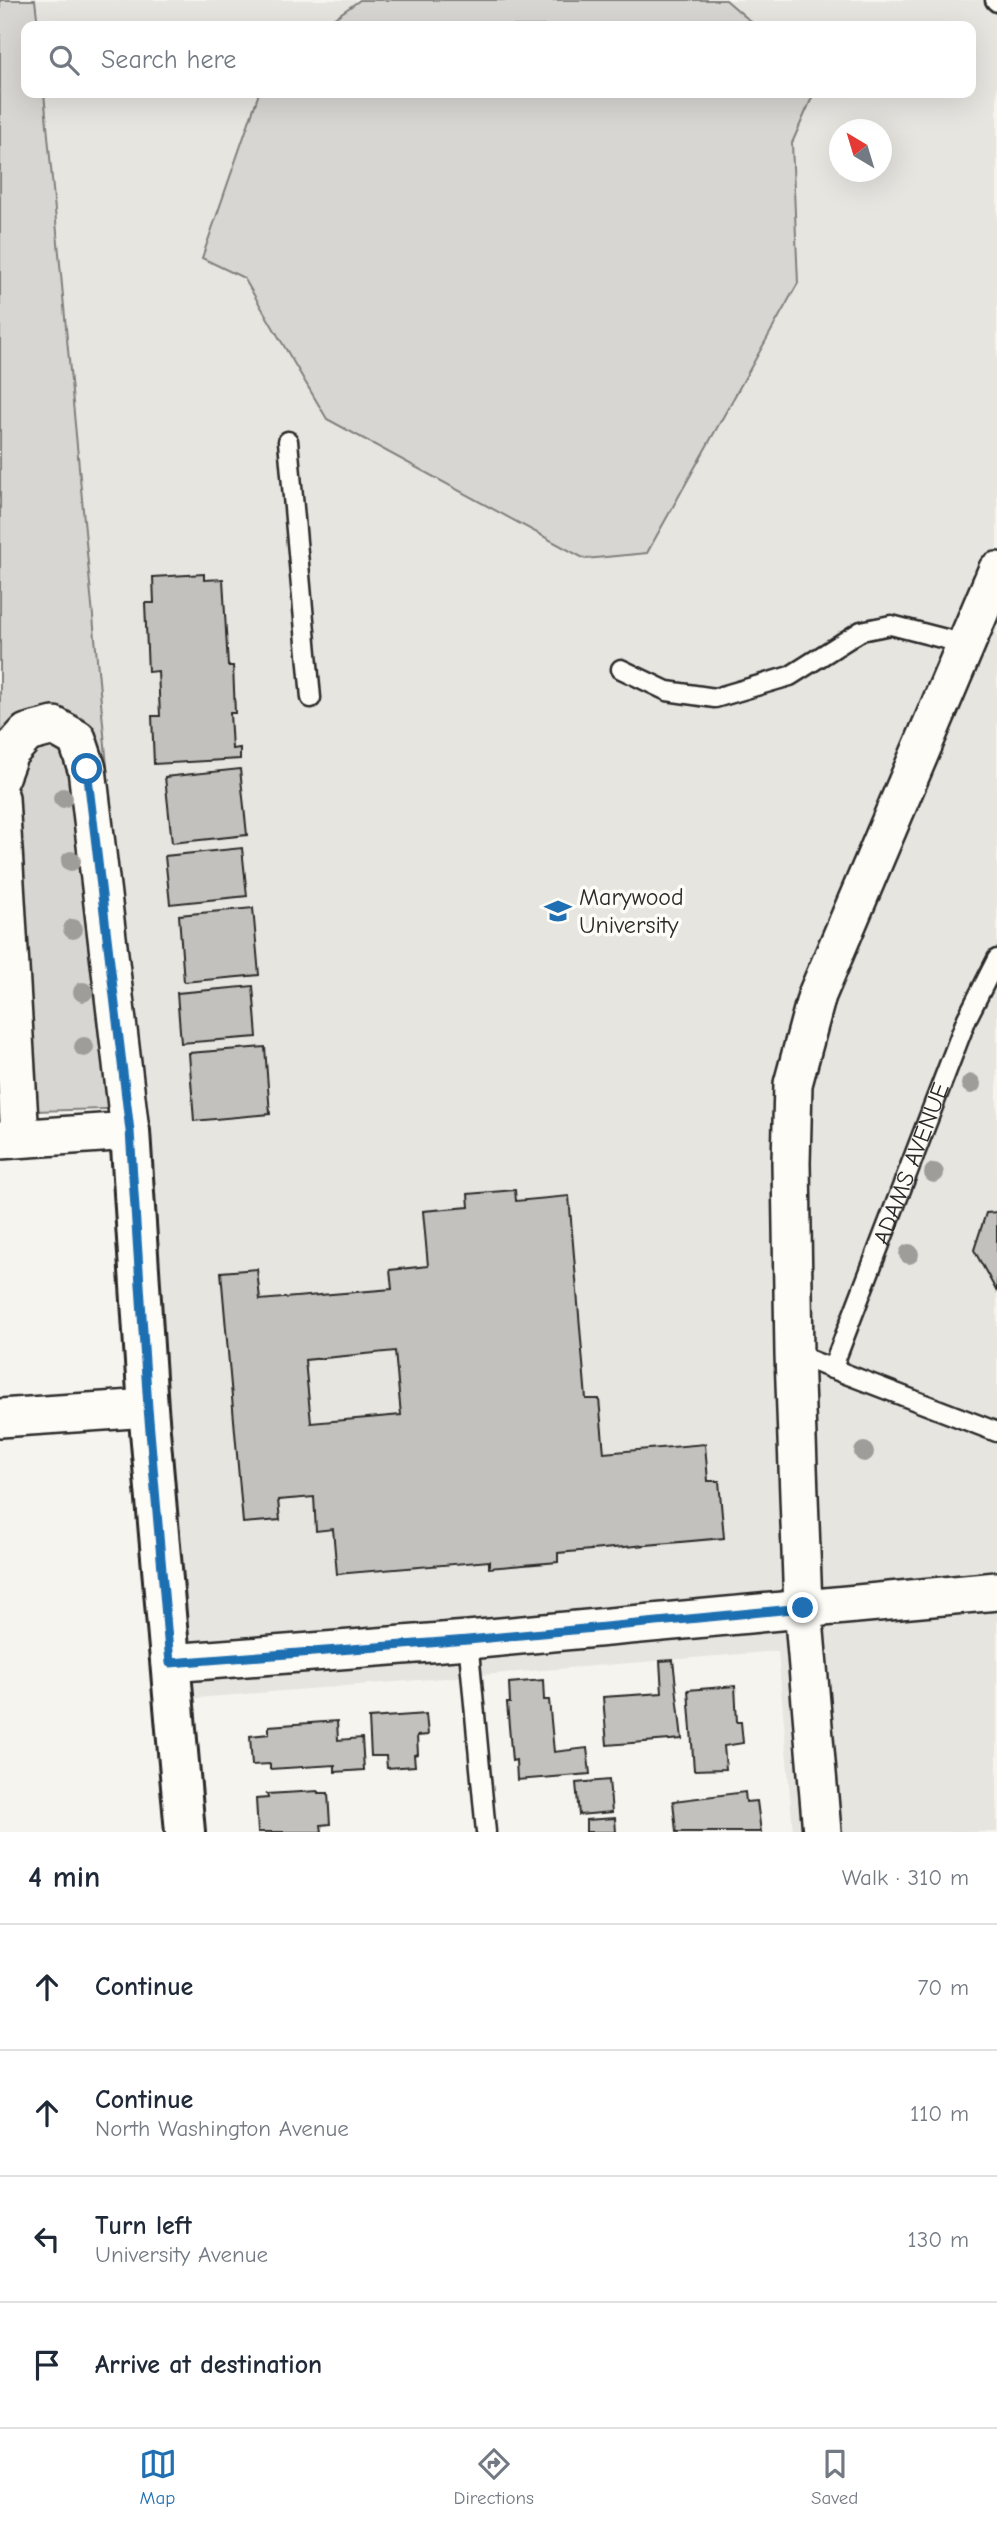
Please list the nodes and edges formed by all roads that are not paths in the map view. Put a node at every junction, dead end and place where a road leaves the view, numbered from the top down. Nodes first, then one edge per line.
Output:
1 (288, 441) dead end
2 (997, 571) edge
3 (965, 645) junction
4 (621, 669) dead end
5 (311, 698) dead end
6 (0, 777) edge
7 (0, 798) edge
8 (997, 960) edge
9 (130, 1131) junction
10 (10, 1139) edge
11 (794, 1354) junction
12 (832, 1369) junction
13 (148, 1408) junction
14 (0, 1418) edge
15 (997, 1432) edge
16 (997, 1591) edge
17 (803, 1608) junction
18 (468, 1640) junction
19 (170, 1663) junction
20 (185, 1832) edge
21 (486, 1832) edge
22 (822, 1832) edge

1 - 5 lane
2 - 3 street
3 - 4 lane
3 - 11 street
6 - 9 street
7 - 10 street
8 - 12 lane, ADAMS AVENUE
9 - 10 street
9 - 13 street
11 - 12 lane
11 - 17 street
12 - 15 lane
13 - 14 street
13 - 19 street
16 - 17 street
17 - 18 street
17 - 22 street
18 - 19 street
18 - 21 lane
19 - 20 street

